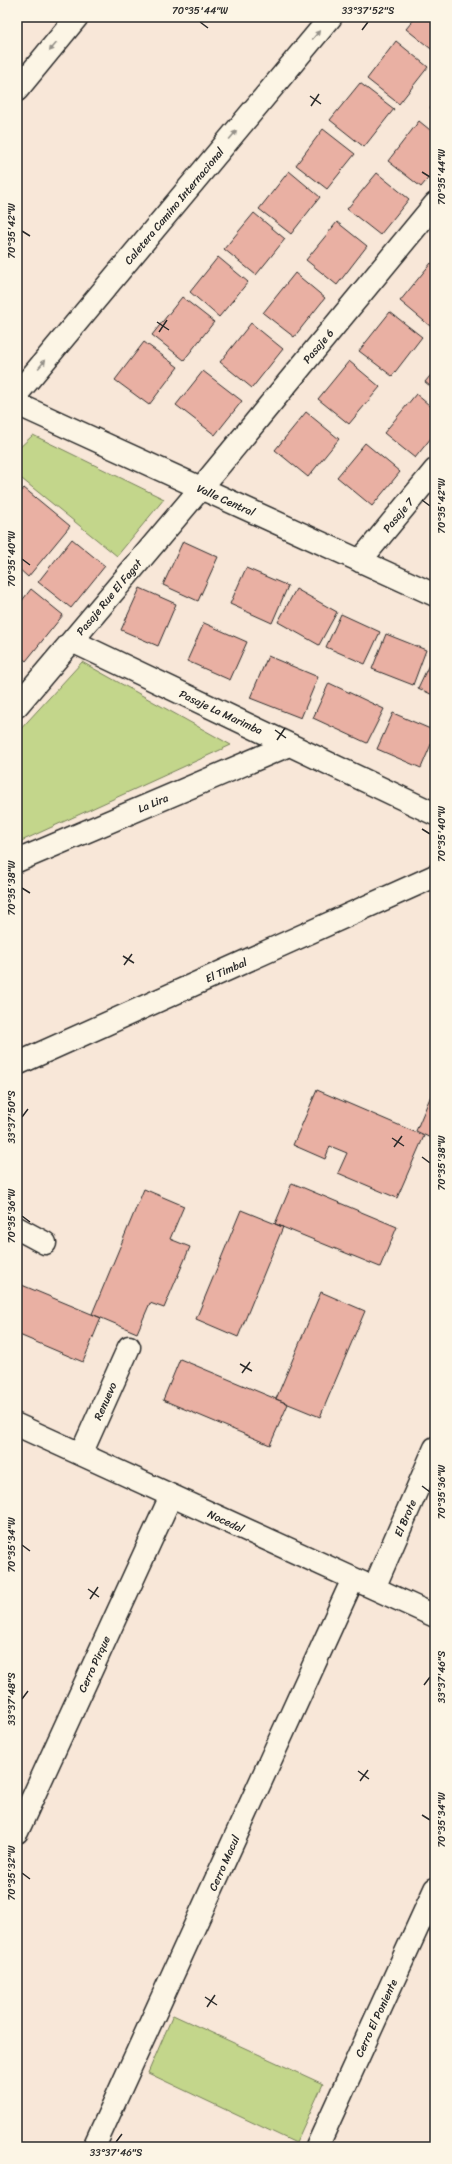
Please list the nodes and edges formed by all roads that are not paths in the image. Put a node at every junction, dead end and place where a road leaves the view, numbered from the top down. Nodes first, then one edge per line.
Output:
1 (78, 17) edge
2 (331, 17) edge
3 (17, 90) edge
4 (435, 204) edge
5 (17, 394) edge
6 (17, 404) edge
7 (435, 470) edge
8 (200, 488) junction
9 (360, 561) junction
10 (435, 595) edge
11 (72, 641) junction
12 (17, 706) edge
13 (289, 745) junction
14 (435, 814) edge
15 (17, 860) edge
16 (435, 876) edge
17 (17, 1064) edge
18 (17, 1228) edge
19 (45, 1243) dead end
20 (129, 1347) dead end
21 (17, 1425) edge
22 (435, 1448) edge
23 (81, 1454) junction
24 (171, 1496) junction
25 (353, 1579) junction
26 (374, 1588) junction
27 (435, 1616) edge
28 (17, 1832) edge
29 (435, 1889) edge
30 (94, 2147) edge
31 (317, 2147) edge

1 -> 3 street
5 -> 2 street, Caletera Camino Internacional
4 - 8 street, Pasaje 6
6 - 8 street, Valle Central
7 - 9 street, Pasaje 7
8 - 9 street, Valle Central
8 - 11 street, Pasaje Rue El Fagot
9 - 10 street, Valle Central
11 - 12 street, Pasaje Rue El Fagot
11 - 13 street, Pasaje La Marimba
13 - 14 street, Pasaje La Marimba
13 - 15 street, La Lira
16 - 17 street, El Timbal
18 - 19 street
20 - 23 street, Renuevo
21 - 23 street, Nocedal
22 - 26 street, El Brote
23 - 24 street, Nocedal
24 - 25 street, Nocedal
24 - 28 street, Cerro Pirque
25 - 26 street, Nocedal
25 - 30 street, Cerro Macul
26 - 27 street, Nocedal
29 - 31 street, Cerro El Poniente

